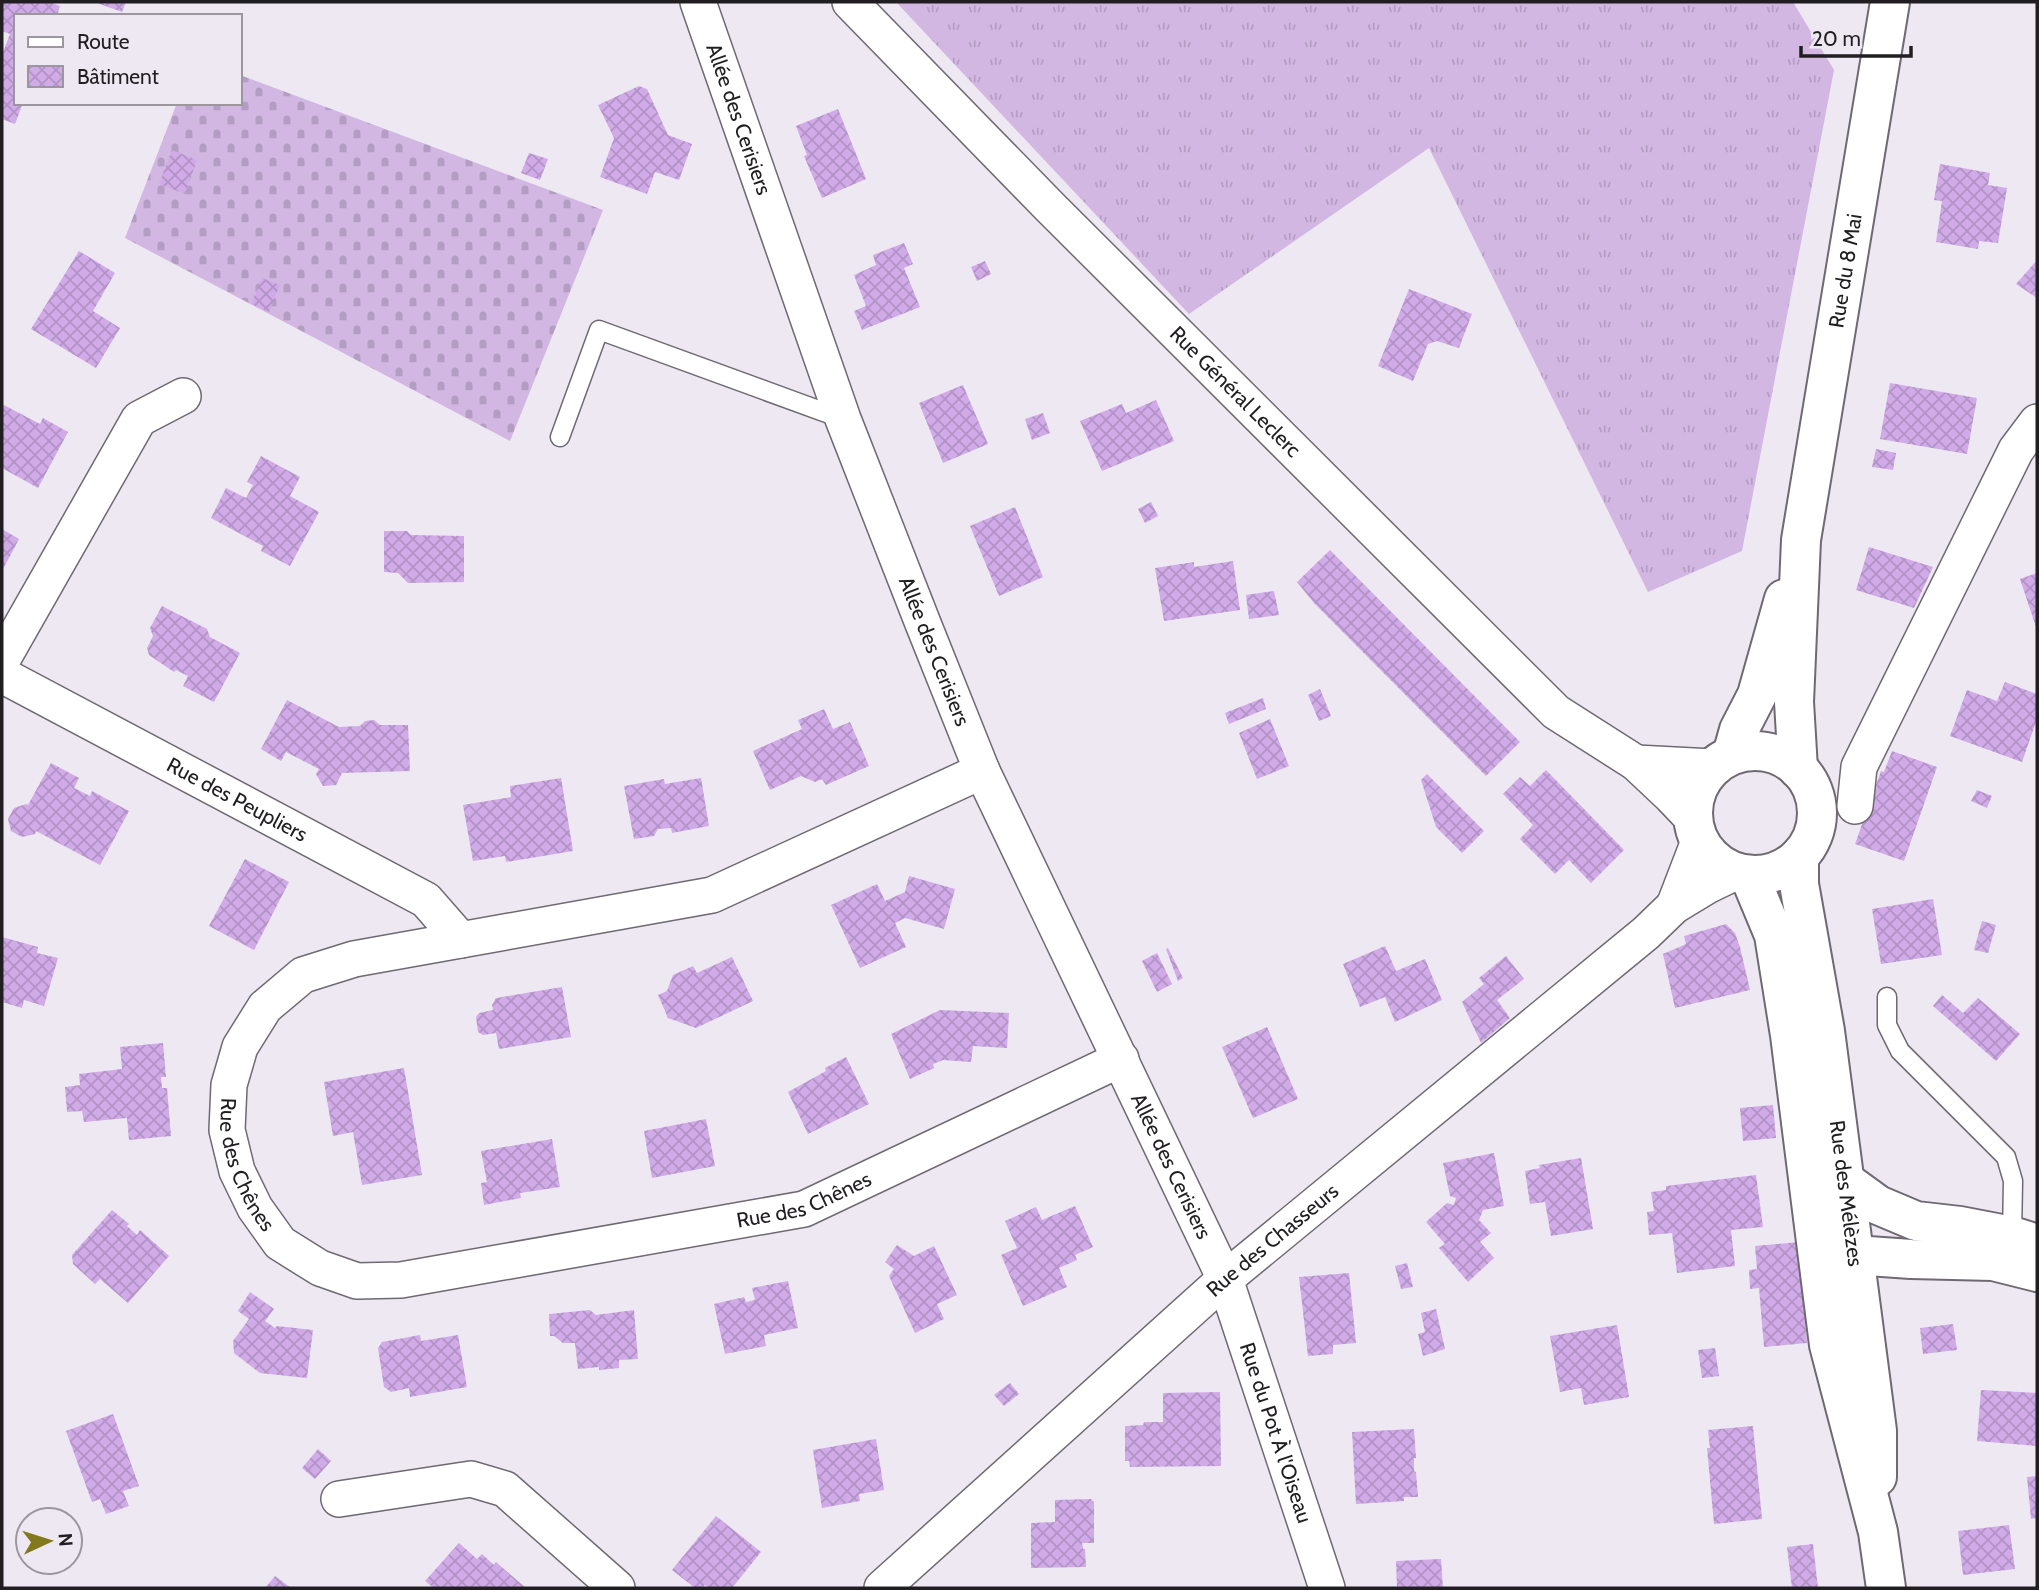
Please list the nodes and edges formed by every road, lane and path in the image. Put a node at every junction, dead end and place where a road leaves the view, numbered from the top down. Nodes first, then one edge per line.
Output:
1 (698, 2) edge
2 (850, 2) edge
3 (1890, 2) edge
4 (183, 396) dead end
5 (843, 419) junction
6 (2037, 422) edge
7 (560, 437) dead end
8 (2027, 457) edge
9 (1801, 540) junction
10 (2, 660) edge
11 (2, 674) edge
12 (1722, 761) junction
13 (1636, 763) junction
14 (1798, 769) junction
15 (982, 771) junction
16 (1855, 806) dead end
17 (1696, 830) junction
18 (1799, 857) junction
19 (1743, 874) junction
20 (1674, 906) junction
21 (461, 940) junction
22 (1887, 997) dead end
23 (1121, 1059) junction
24 (1845, 1181) junction
25 (1815, 1233) junction
26 (2025, 1240) edge
27 (1854, 1255) junction
28 (2037, 1272) edge
29 (1225, 1279) junction
30 (339, 1499) dead end
31 (1878, 1532) junction
32 (617, 1588) edge
33 (882, 1588) edge
34 (1327, 1588) edge
35 (1886, 1588) edge

1 - 5 street, Allée des Cerisiers
2 - 13 street, Rue Général Leclerc
3 - 9 main road, Rue du 8 Mai
4 - 10 street
5 - 7 lane
5 - 15 street, Allée des Cerisiers
6 - 8 street
8 - 16 street
9 - 12 main road, Rue du 8 Mai
9 - 14 main road, Rue du 8 Mai
11 - 21 street, Rue des Peupliers
12 - 13 street, Rue Général Leclerc
12 - 14 main road
12 - 17 main road
13 - 17 street, Rue Général Leclerc
14 - 18 main road
15 - 21 street, Rue des Chênes
15 - 23 street, Allée des Cerisiers
17 - 19 main road
17 - 20 street, Rue des Chasseurs
18 - 19 main road
18 - 24 main road, Rue des Mélèzes
19 - 20 street, Rue des Chasseurs
19 - 25 main road, Rue des Mélèzes
20 - 29 street, Rue des Chasseurs
21 - 23 street, Rue des Chênes
22 - 26 lane
23 - 29 street, Allée des Cerisiers
24 - 26 main road
24 - 27 main road, Rue des Mélèzes
25 - 27 main road
25 - 31 main road, Rue des Mélèzes
27 - 28 main road
27 - 31 main road, Rue des Mélèzes
29 - 33 street, Rue des Chasseurs
29 - 34 street, Rue du Pot À l'Oiseau
30 - 32 street
31 - 35 main road, Rue des Mélèzes

